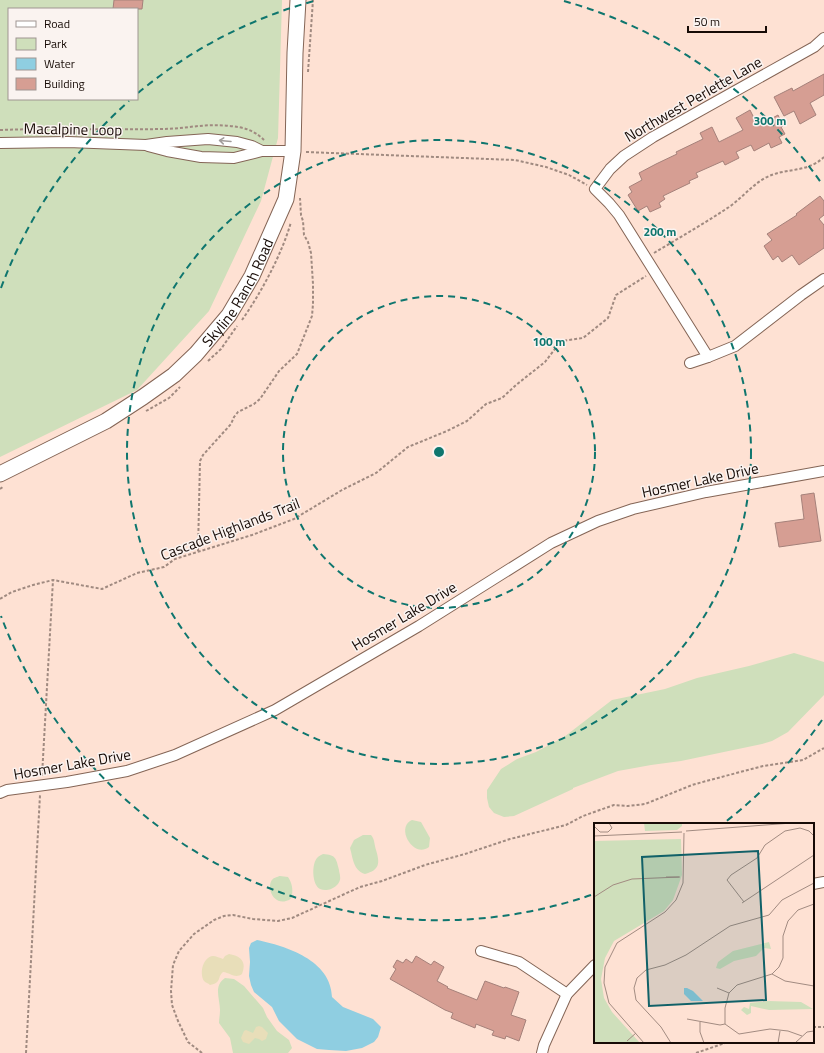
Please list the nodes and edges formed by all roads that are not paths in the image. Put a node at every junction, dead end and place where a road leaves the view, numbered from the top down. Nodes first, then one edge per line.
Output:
1 (298, 0) edge
2 (824, 38) edge
3 (0, 143) edge
4 (146, 145) junction
5 (265, 151) junction
6 (293, 151) junction
7 (824, 279) edge
8 (708, 357) junction
9 (690, 363) dead end
10 (824, 471) edge
11 (0, 474) edge
12 (0, 793) edge
13 (824, 882) edge
14 (814, 884) edge
15 (482, 951) dead end
16 (594, 966) edge
17 (567, 994) junction
18 (542, 1053) edge

1 - 6 street, Skyline Ranch Road
2 - 8 street, Northwest Perlette Lane
3 - 4 street, Macalpine Loop
5 -> 4 street, Macalpine Loop
4 - 5 street, Macalpine Loop
5 - 6 street
6 - 11 street, Skyline Ranch Road
7 - 8 street
8 - 9 street
10 - 12 street, Hosmer Lake Drive
13 - 14 street
15 - 17 street
16 - 17 street
17 - 18 street

